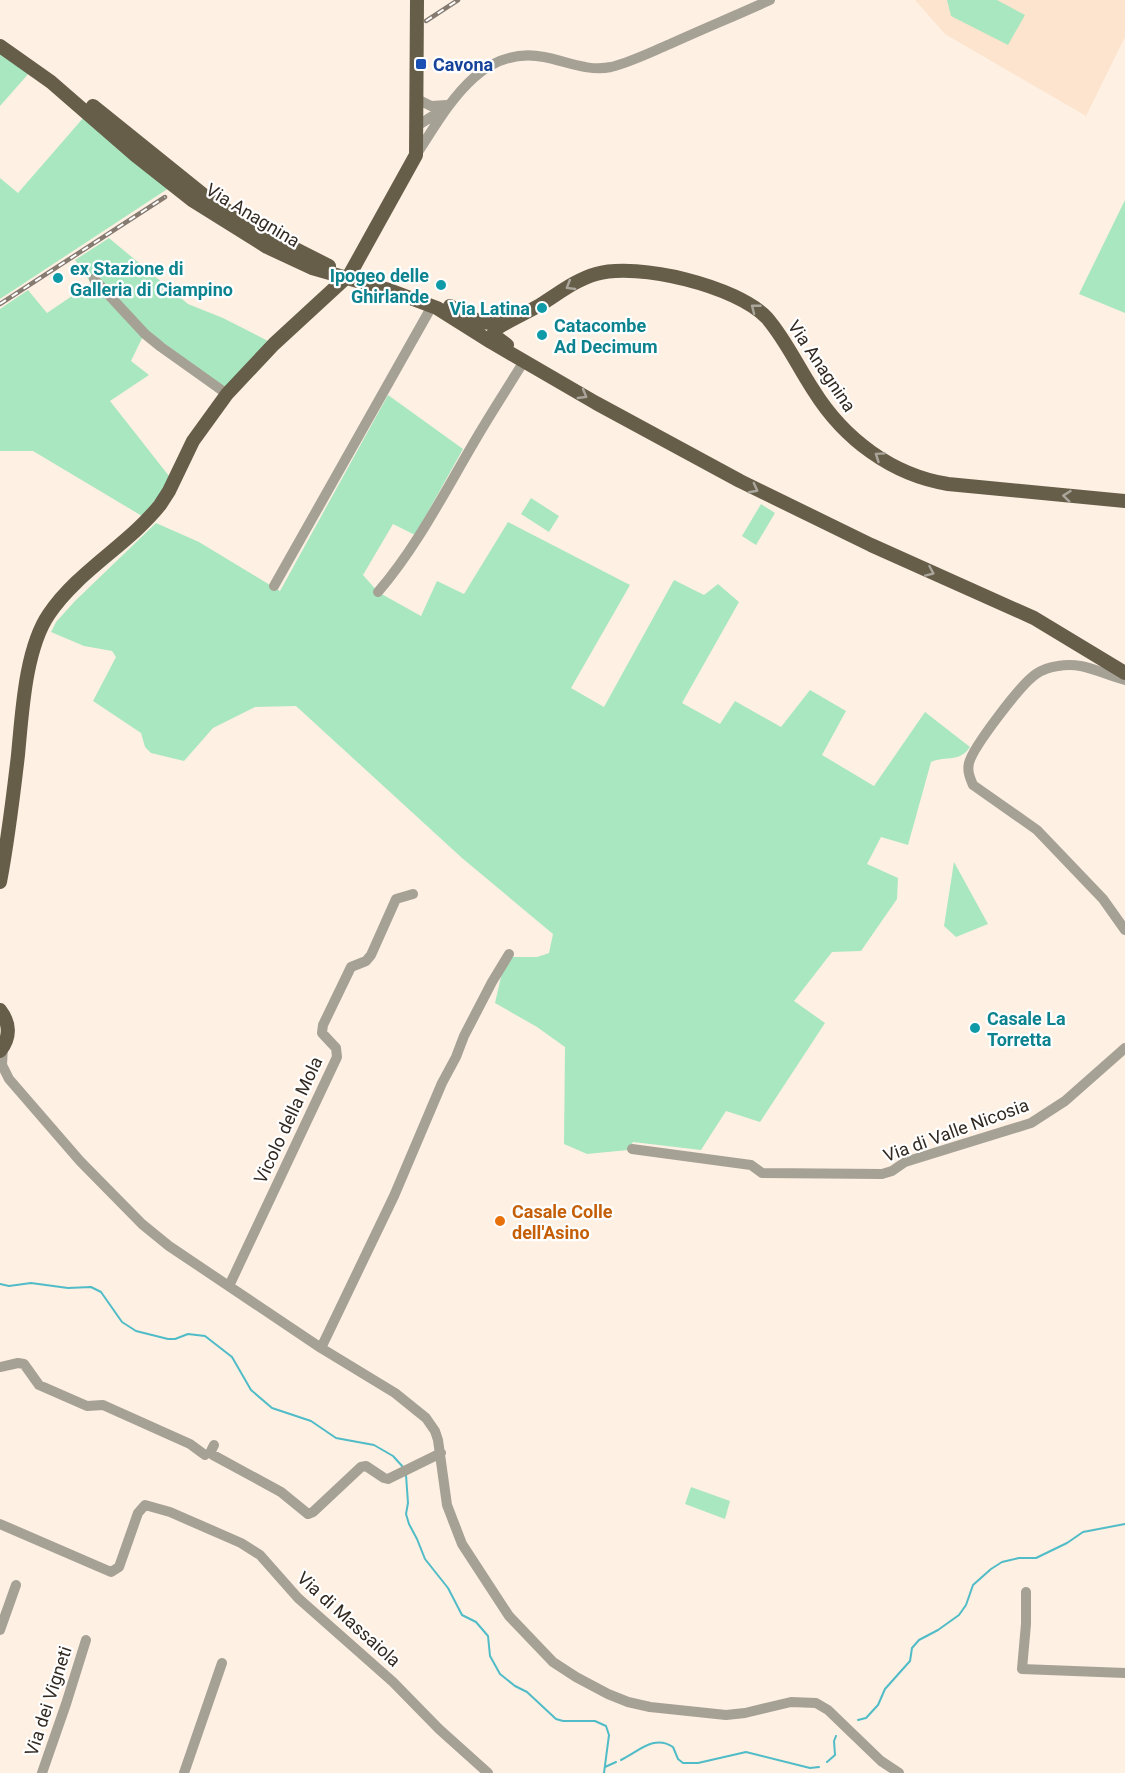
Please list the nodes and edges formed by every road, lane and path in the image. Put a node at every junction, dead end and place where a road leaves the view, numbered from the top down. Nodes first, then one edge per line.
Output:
1 (417, 0) edge
2 (770, 0) edge
3 (0, 37) edge
4 (0, 46) edge
5 (417, 99) junction
6 (450, 104) junction
7 (420, 124) junction
8 (431, 133) junction
9 (416, 155) junction
10 (229, 218) junction
11 (348, 276) junction
12 (94, 279) dead end
13 (432, 306) junction
14 (531, 310) junction
15 (524, 361) junction
16 (550, 376) junction
17 (227, 394) junction
18 (1125, 501) edge
19 (274, 586) dead end
20 (378, 592) dead end
21 (1125, 673) edge
22 (1125, 680) edge
23 (0, 882) edge
24 (413, 894) dead end
25 (1125, 930) edge
26 (509, 954) dead end
27 (0, 1010) edge
28 (2, 1048) edge
29 (1125, 1048) edge
30 (5, 1076) edge
31 (633, 1149) dead end
32 (229, 1286) junction
33 (321, 1348) junction
34 (0, 1367) edge
35 (214, 1445) dead end
36 (441, 1454) junction
37 (206, 1455) dead end
38 (0, 1524) edge
39 (16, 1586) dead end
40 (1026, 1592) dead end
41 (0, 1630) edge
42 (86, 1640) dead end
43 (222, 1663) dead end
44 (1125, 1673) edge
45 (42, 1773) edge
46 (184, 1773) edge
47 (488, 1773) edge
48 (899, 1773) edge

1 - 5 main road
2 - 6 street
3 - 10 main road, Via Anagnina
4 - 10 main road, Via Anagnina
5 - 6 street
5 - 7 main road
6 - 7 street
6 - 8 street
7 - 8 street
7 - 9 main road
8 - 9 street
9 - 11 main road
10 - 11 main road, Via Anagnina
11 - 13 main road, Via Anagnina
11 - 14 main road, Via Anagnina
11 - 17 main road
12 - 17 street
13 - 15 main road, Via Anagnina
13 - 19 street
14 - 16 main road, Via Anagnina
18 -> 14 main road, Via Anagnina
15 - 16 main road, Via Anagnina
15 - 20 street
16 -> 21 main road, Via Anagnina
17 - 23 main road
22 - 25 street
24 - 32 street, Vicolo della Mola
26 - 33 street
27 - 28 main road
28 - 30 street
29 - 31 street, Via di Valle Nicosia
30 - 32 street
32 - 33 street
33 - 36 street
34 - 37 street
35 - 36 street
36 - 48 street
38 - 47 street, Via di Massaiola
39 - 41 street
40 - 44 street
42 - 45 street, Via dei Vigneti
43 - 46 street

